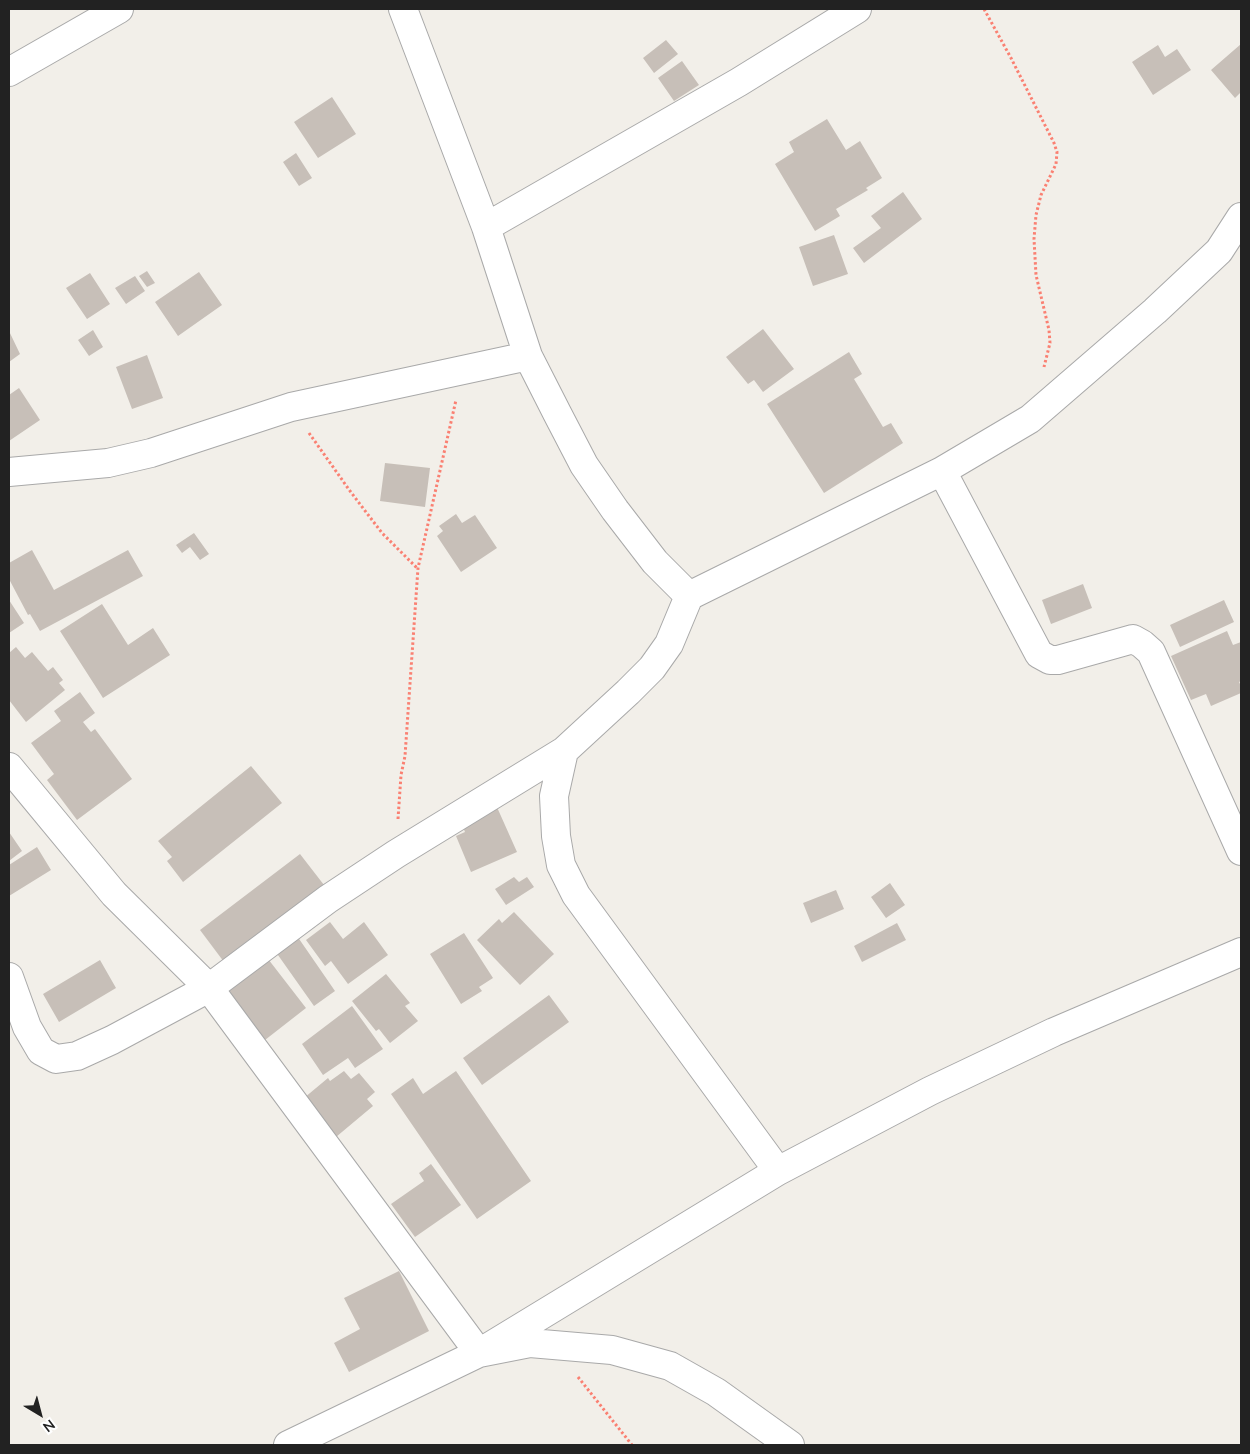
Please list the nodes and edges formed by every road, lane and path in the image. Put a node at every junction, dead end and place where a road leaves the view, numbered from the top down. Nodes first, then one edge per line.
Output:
1 (119, 9) edge
2 (403, 9) edge
3 (857, 9) edge
4 (984, 9) edge
5 (9, 72) edge
6 (1241, 217) edge
7 (486, 227) junction
8 (528, 356) junction
9 (462, 371) junction
10 (1041, 376) dead end
11 (291, 407) junction
12 (942, 471) junction
13 (9, 472) edge
14 (418, 568) junction
15 (689, 596) junction
16 (564, 752) junction
17 (9, 767) edge
18 (1241, 851) edge
19 (396, 854) junction
20 (1241, 952) edge
21 (9, 977) edge
22 (209, 988) junction
23 (778, 1171) junction
24 (554, 1346) junction
25 (479, 1352) junction
26 (288, 1445) edge
27 (632, 1445) edge
28 (790, 1445) edge

1 - 5 street
2 - 7 street
3 - 7 street
4 - 10 path
6 - 12 street
7 - 8 street
8 - 9 street
8 - 15 street
9 - 11 street
9 - 14 path
11 - 13 street
11 - 14 path
12 - 15 street
12 - 18 street
14 - 19 path
15 - 16 street
16 - 19 street
16 - 23 street
17 - 22 street
19 - 22 street
20 - 23 street
21 - 22 street
22 - 25 street
23 - 25 street
24 - 25 street
24 - 27 path
24 - 28 street
25 - 26 street

